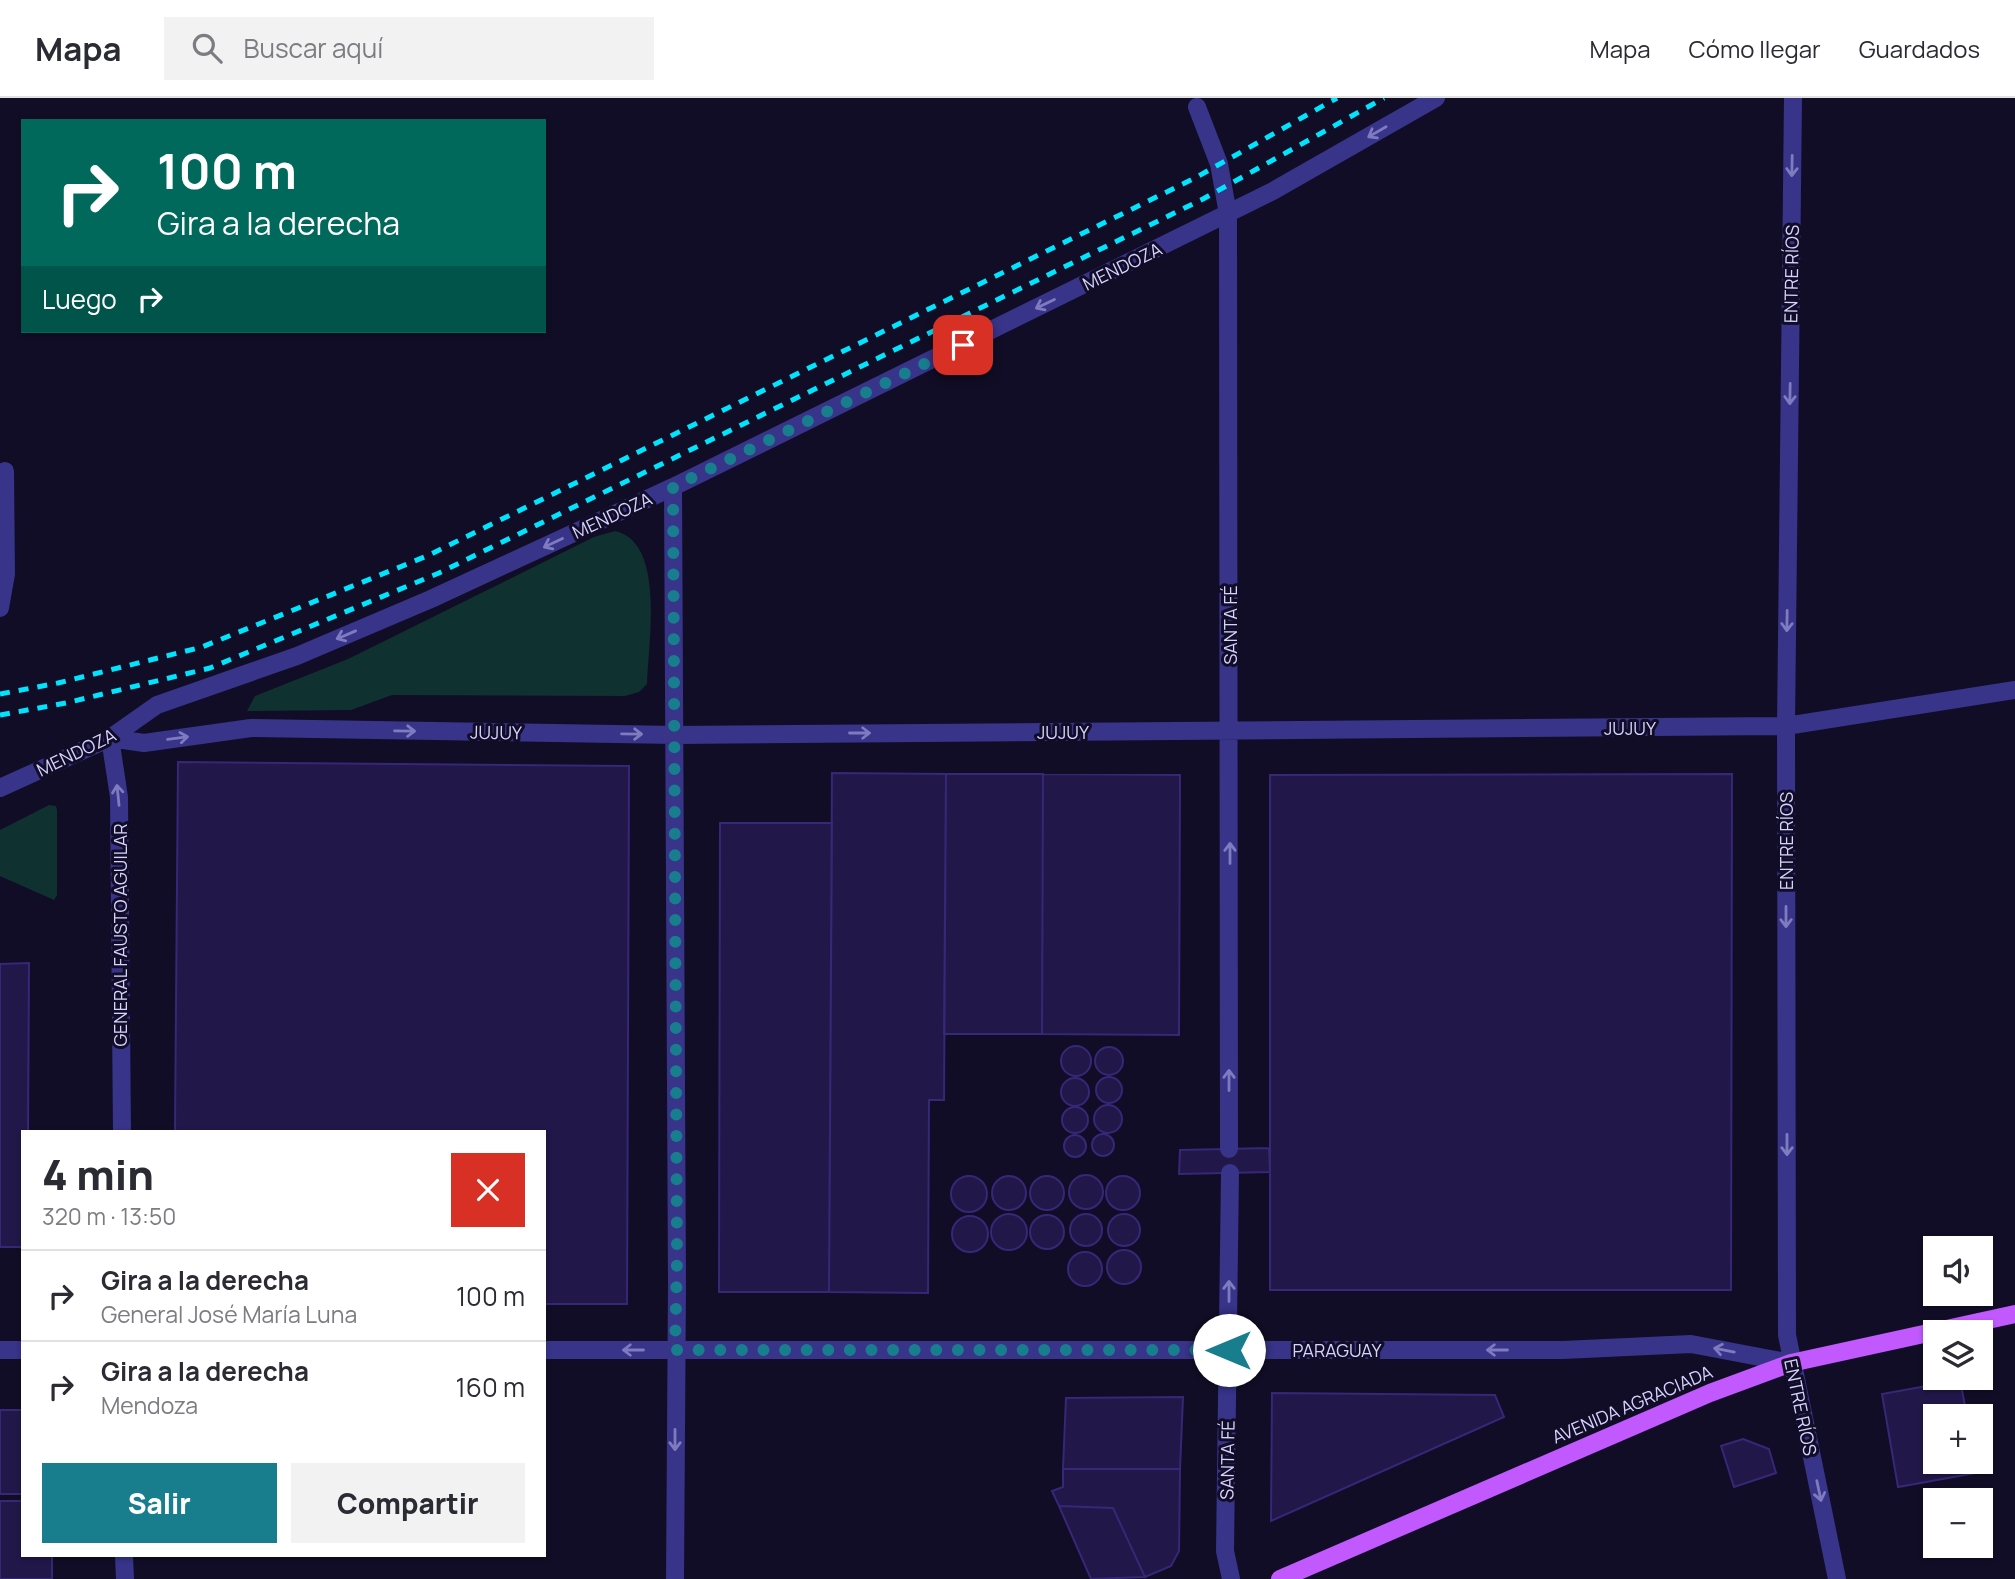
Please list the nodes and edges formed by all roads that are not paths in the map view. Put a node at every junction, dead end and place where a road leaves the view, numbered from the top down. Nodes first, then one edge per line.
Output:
1 (1436, 98) edge
2 (1793, 98) edge
3 (1197, 107) dead end
4 (1228, 214) junction
5 (5, 471) dead end
6 (673, 487) junction
7 (0, 608) edge
8 (2015, 690) edge
9 (1786, 726) junction
10 (1230, 731) junction
11 (676, 735) junction
12 (110, 738) junction
13 (0, 788) edge
14 (122, 1130) edge
15 (1229, 1149) dead end
16 (1230, 1173) dead end
17 (2015, 1314) edge
18 (0, 1350) edge
19 (21, 1350) edge
20 (546, 1350) edge
21 (675, 1350) junction
22 (1229, 1350) junction
23 (1791, 1363) junction
24 (124, 1557) edge
25 (125, 1579) edge
26 (675, 1579) edge
27 (1231, 1579) edge
28 (1280, 1579) edge
29 (1837, 1579) edge

1 -> 4 street, MENDOZA
2 -> 9 street, ENTRE RÍOS
3 - 4 street, SANTA FÉ
4 -> 6 street, MENDOZA
4 - 10 street, SANTA FÉ
5 - 7 street
6 - 11 street
6 -> 12 street, MENDOZA
8 - 9 street, JUJUY
9 - 10 street, JUJUY
9 -> 23 street, ENTRE RÍOS
11 -> 10 street, JUJUY
15 -> 10 street, SANTA FÉ
12 -> 11 street, JUJUY
11 - 21 street
12 - 13 street, MENDOZA
14 -> 12 street, GENERAL FAUSTO AGUILAR
22 -> 16 street, SANTA FÉ
17 - 23 main road, AVENIDA AGRACIADA
18 - 19 street
21 -> 20 street, PARAGUAY
21 - 22 street, PARAGUAY
21 -> 26 street
23 -> 22 street, PARAGUAY
22 - 27 street, SANTA FÉ
23 - 28 main road, AVENIDA AGRACIADA
23 -> 29 street, ENTRE RÍOS
24 - 25 street

